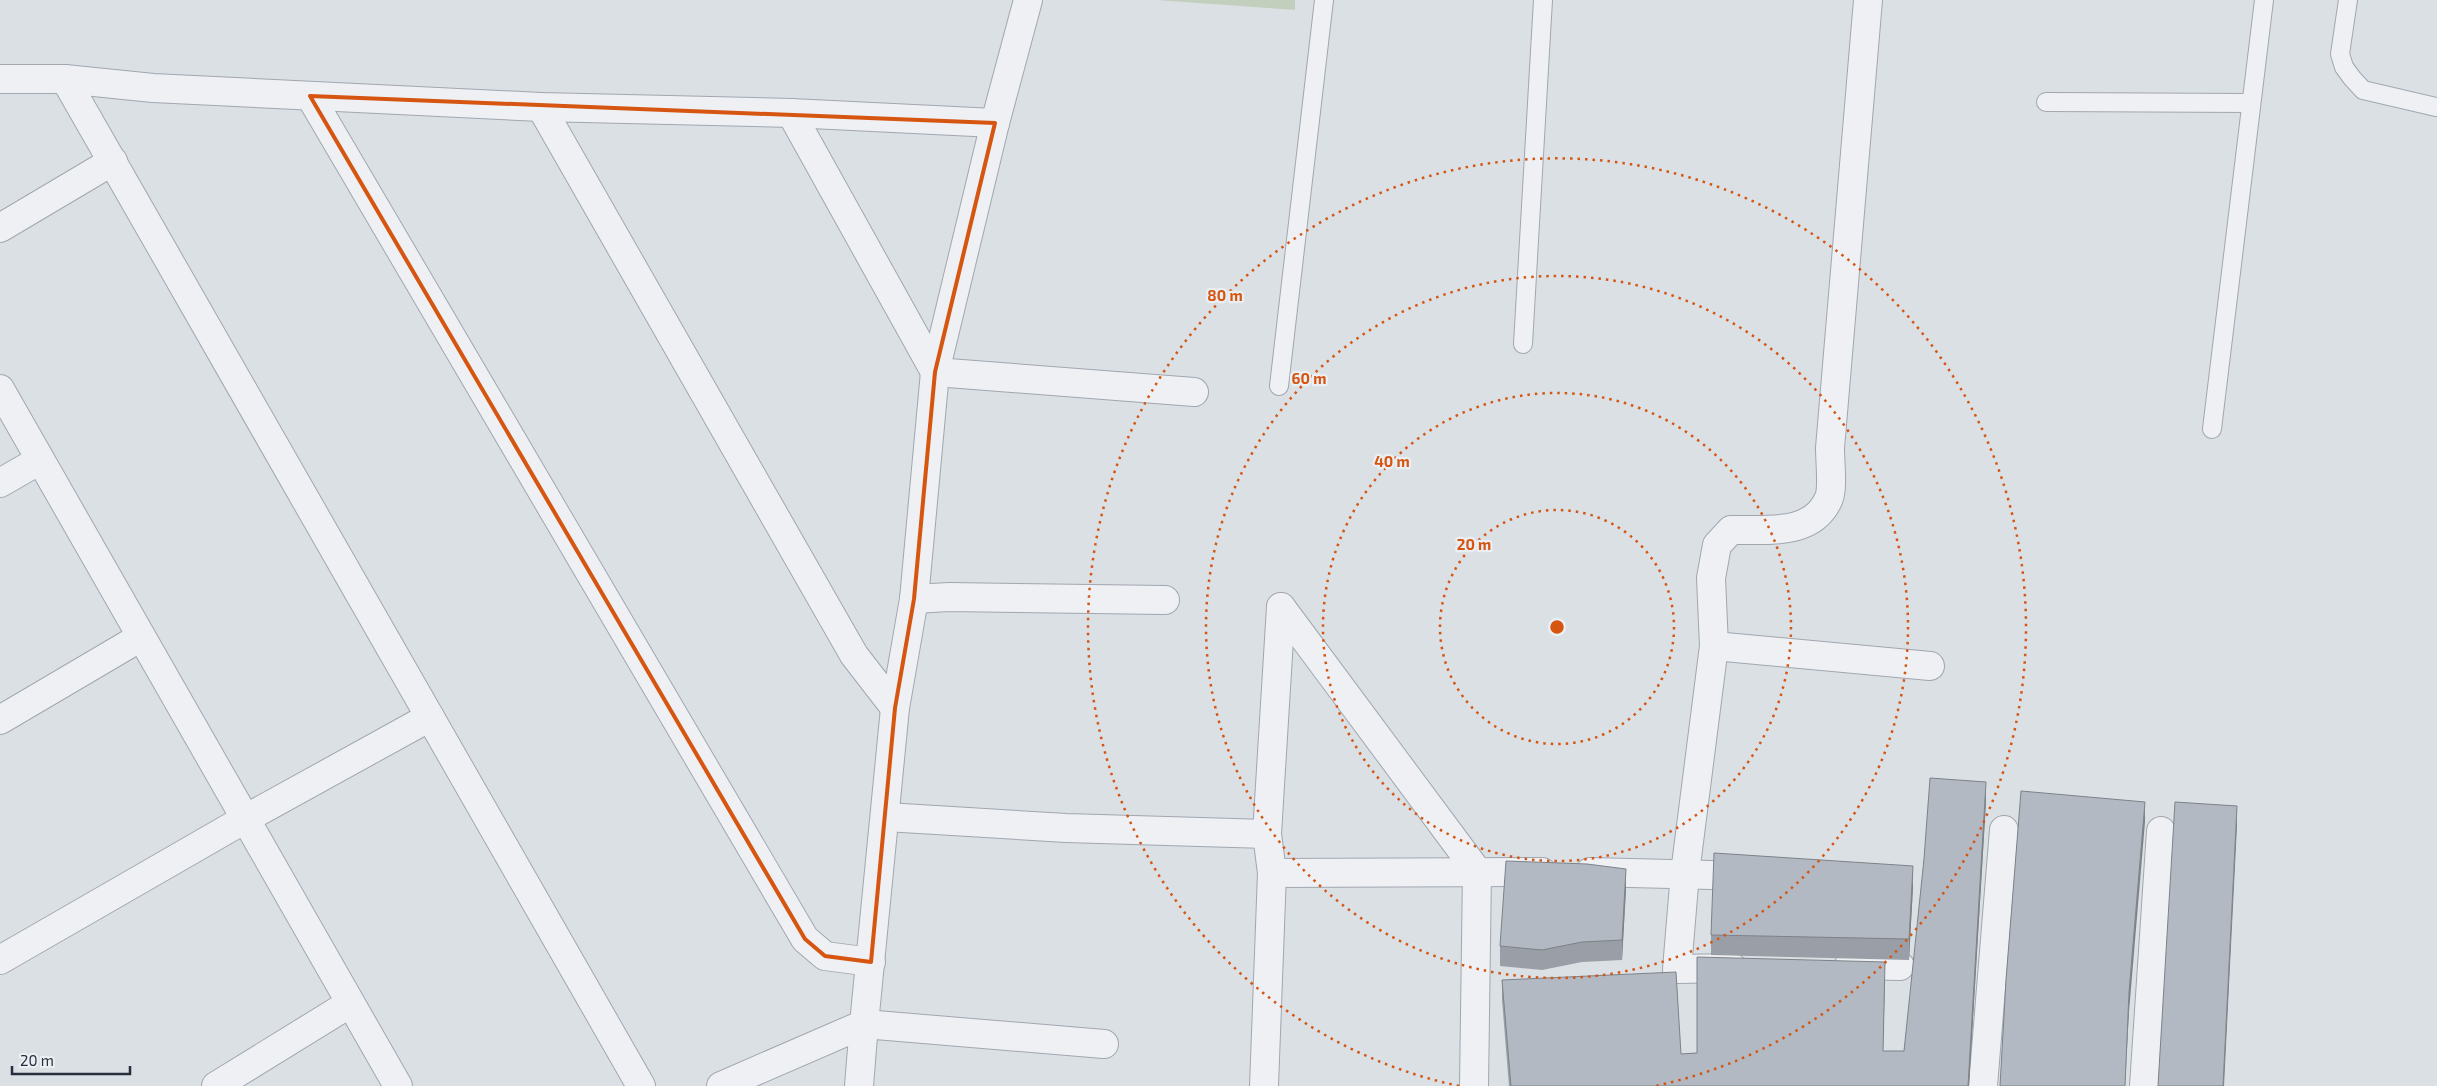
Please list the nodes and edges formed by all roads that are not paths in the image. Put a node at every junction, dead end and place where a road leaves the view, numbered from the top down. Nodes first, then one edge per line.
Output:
1 (1028, 0) edge
2 (1324, 0) edge
3 (1543, 0) edge
4 (1868, 0) edge
5 (2264, 0) edge
6 (2348, 0) edge
7 (0, 79) edge
8 (65, 79) junction
9 (310, 96) junction
10 (2046, 102) dead end
11 (2251, 103) junction
12 (541, 107) junction
13 (2436, 107) dead end
14 (791, 113) junction
15 (994, 123) junction
16 (113, 161) junction
17 (0, 228) edge
18 (1523, 344) dead end
19 (935, 372) junction
20 (1279, 386) dead end
21 (0, 389) edge
22 (1194, 392) dead end
23 (2212, 429) dead end
24 (40, 460) junction
25 (0, 483) edge
26 (914, 599) junction
27 (1165, 600) dead end
28 (140, 636) junction
29 (1714, 646) junction
30 (1930, 666) dead end
31 (895, 708) junction
32 (430, 717) junction
33 (0, 720) edge
34 (886, 817) junction
35 (245, 819) junction
36 (2004, 830) dead end
37 (2161, 831) dead end
38 (1267, 834) junction
39 (1477, 871) junction
40 (1272, 873) junction
41 (1684, 873) junction
42 (1775, 878) edge
43 (0, 960) edge
44 (871, 962) junction
45 (1827, 965) edge
46 (1900, 966) dead end
47 (1757, 967) edge
48 (350, 1004) junction
49 (864, 1024) junction
50 (1104, 1044) dead end
51 (216, 1086) edge
52 (398, 1086) edge
53 (641, 1086) edge
54 (721, 1086) edge
55 (859, 1086) edge
56 (1264, 1086) edge
57 (1474, 1086) edge
58 (1983, 1086) edge
59 (2144, 1086) edge

1 - 15 street
2 - 20 lane
3 - 18 lane
4 - 29 street
5 - 11 lane
6 - 13 lane
7 - 8 street
8 - 9 street
8 - 16 street
9 - 12 street
9 - 44 street
10 - 11 lane
11 - 23 lane
12 - 14 street
12 - 31 street
14 - 15 street
14 - 19 street
15 - 19 street
16 - 17 street
16 - 32 street
19 - 22 street
19 - 26 street
21 - 24 street
24 - 25 street
24 - 28 street
26 - 27 street
26 - 31 street
28 - 33 street
28 - 35 street
29 - 30 street
29 - 41 street
31 - 34 street
32 - 35 street
32 - 53 street
34 - 38 street
34 - 44 street
35 - 43 street
35 - 48 street
36 - 58 street
37 - 59 street
38 - 39 street
38 - 40 street
39 - 40 street
39 - 41 street
39 - 57 street
40 - 56 street
41 - 42 street
41 - 47 street
44 - 49 street
45 - 46 street
48 - 51 street
48 - 52 street
49 - 50 street
49 - 54 street
49 - 55 street

